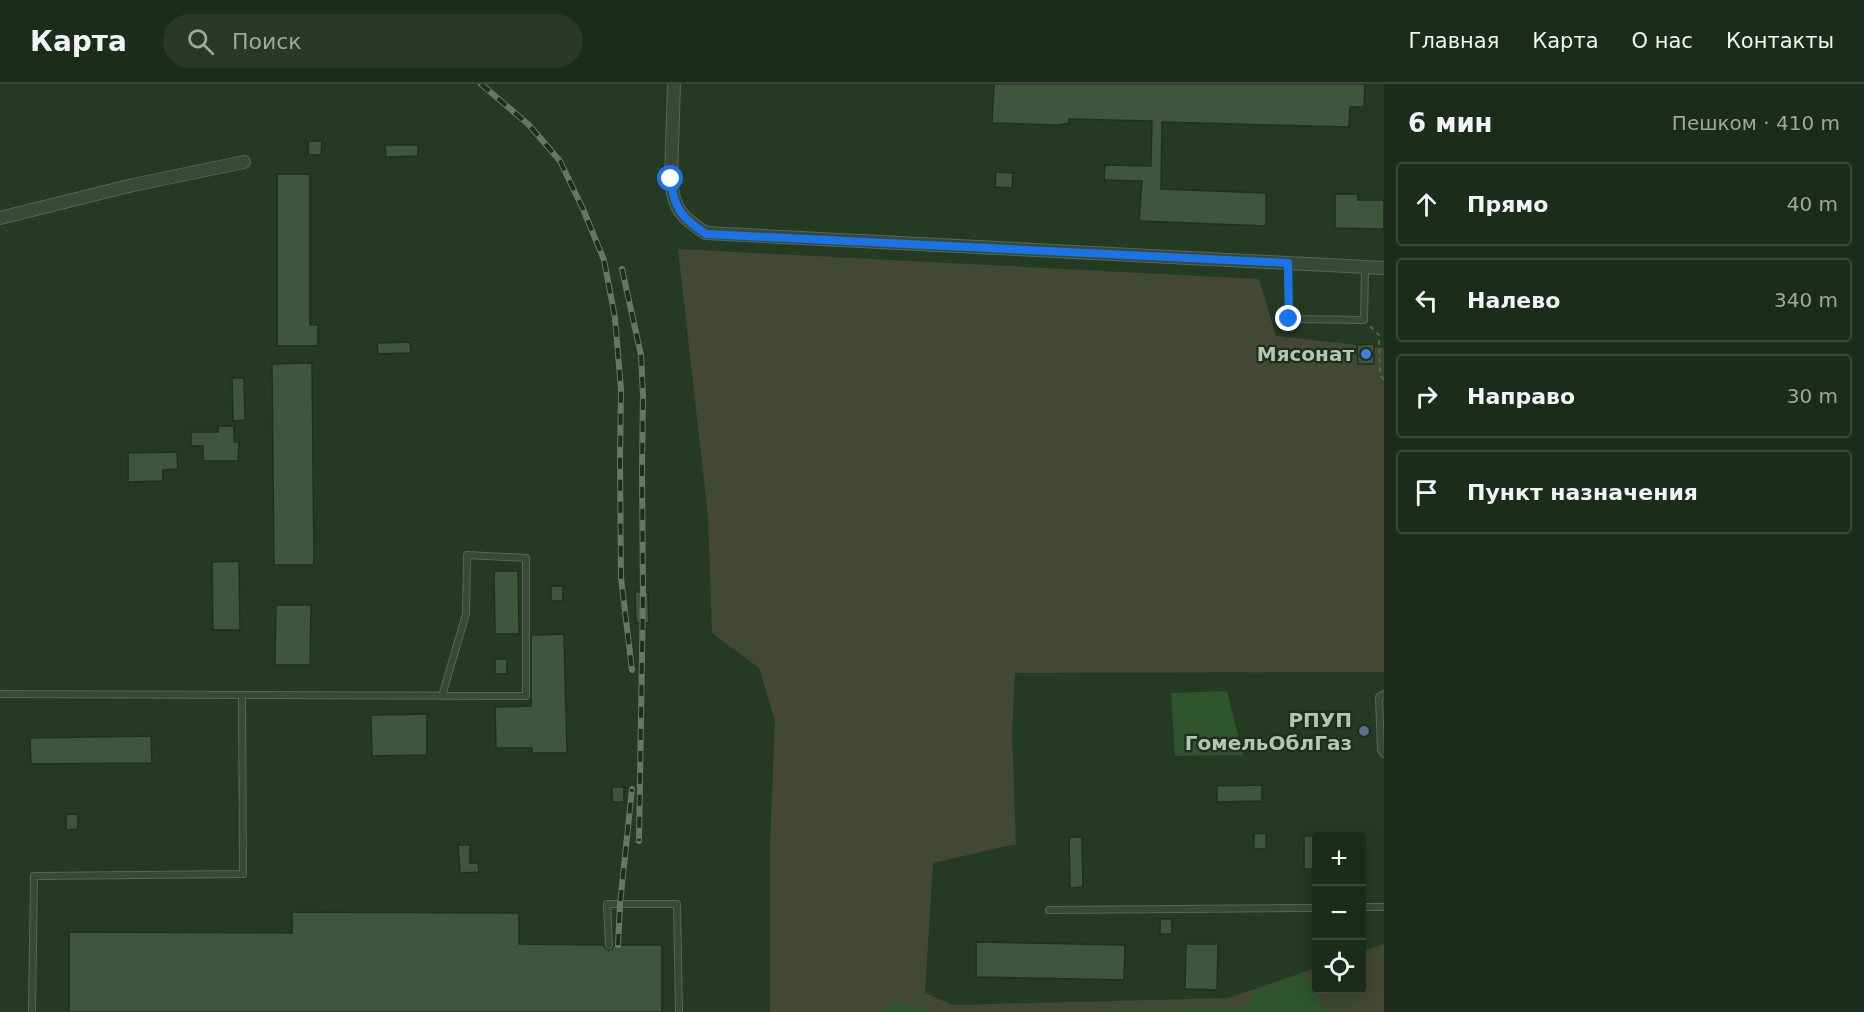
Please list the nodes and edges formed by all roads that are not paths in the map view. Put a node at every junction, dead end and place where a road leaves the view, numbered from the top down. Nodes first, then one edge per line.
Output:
1 (674, 84) edge
2 (244, 162) dead end
3 (0, 218) edge
4 (1288, 263) junction
5 (1365, 267) junction
6 (1384, 268) edge
7 (0, 694) edge
8 (1384, 694) edge
9 (242, 695) junction
10 (442, 696) junction
11 (1384, 754) edge
12 (1366, 907) edge
13 (1384, 907) edge
14 (1312, 908) edge
15 (1050, 910) dead end
16 (609, 945) dead end
17 (32, 1012) edge
18 (679, 1012) edge

1 - 4 street
2 - 3 street
4 - 5 street
4 - 5 lane
5 - 6 street
7 - 9 lane
8 - 11 lane
9 - 10 lane
9 - 17 lane
10 - 10 lane
12 - 13 lane
14 - 15 lane
16 - 18 lane

